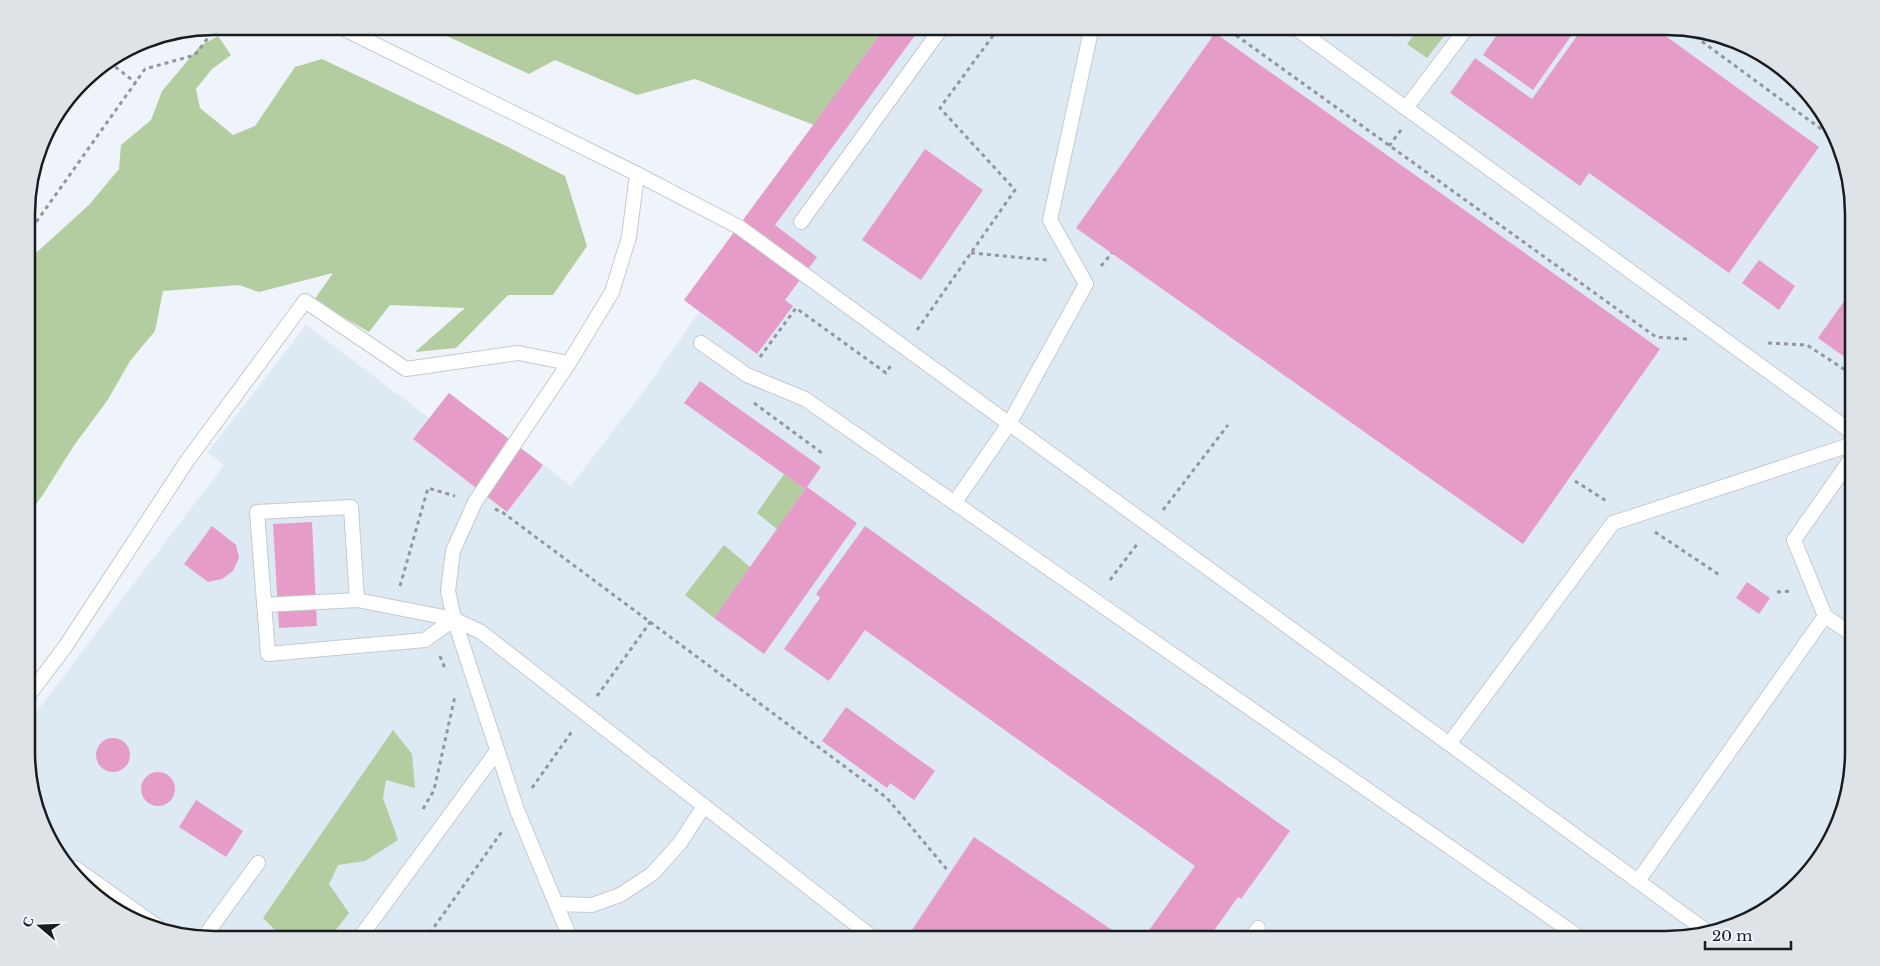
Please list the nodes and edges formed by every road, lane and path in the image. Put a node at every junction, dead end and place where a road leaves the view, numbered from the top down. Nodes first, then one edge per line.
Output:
1 (210, 35) edge
2 (356, 35) edge
3 (936, 35) edge
4 (993, 35) edge
5 (1090, 35) edge
6 (1235, 35) edge
7 (1305, 35) edge
8 (1461, 35) edge
9 (1697, 38) edge
10 (114, 66) edge
11 (136, 83) junction
12 (1406, 108) junction
13 (1825, 132) edge
14 (637, 174) junction
15 (801, 222) dead end
16 (35, 224) edge
17 (971, 253) junction
18 (1112, 253) dead end
19 (1073, 263) junction
20 (1692, 339) dead end
21 (701, 343) dead end
22 (1767, 343) dead end
23 (904, 348) junction
24 (569, 363) junction
25 (1845, 371) edge
26 (747, 375) junction
27 (751, 401) dead end
28 (1009, 424) junction
29 (1228, 425) dead end
30 (1845, 426) edge
31 (1845, 447) edge
32 (822, 453) dead end
33 (1845, 467) edge
34 (475, 502) junction
35 (955, 502) junction
36 (1151, 527) junction
37 (1110, 580) dead end
38 (398, 594) dead end
39 (358, 600) junction
40 (264, 605) junction
41 (1825, 616) junction
42 (454, 619) junction
43 (650, 622) junction
44 (1845, 630) edge
45 (433, 635) junction
46 (449, 679) dead end
47 (35, 687) edge
48 (452, 688) dead end
49 (585, 712) junction
50 (1449, 744) junction
51 (497, 751) junction
52 (704, 806) junction
53 (423, 809) dead end
54 (517, 810) junction
55 (258, 864) dead end
56 (81, 872) edge
57 (949, 872) dead end
58 (1638, 881) junction
59 (556, 904) junction
60 (144, 916) edge
61 (1258, 928) dead end
62 (1702, 928) edge
63 (208, 931) edge
64 (365, 931) edge
65 (431, 931) edge
66 (568, 931) edge
67 (864, 931) edge
68 (1256, 931) edge
69 (1571, 931) edge

1 - 11 path
2 - 14 lane
3 - 15 lane
4 - 17 path
5 - 19 lane
6 - 20 path
7 - 12 lane
8 - 12 lane
9 - 13 path
10 - 11 path
11 - 16 path
12 - 30 lane
14 - 23 lane
14 - 24 lane
17 - 19 path
17 - 23 path
18 - 19 path
19 - 28 lane
21 - 26 lane
22 - 25 path
23 - 26 path
23 - 28 lane
24 - 34 lane
24 - 47 lane
26 - 35 lane
27 - 32 path
28 - 35 lane
28 - 36 lane
29 - 36 path
31 - 50 lane
33 - 41 lane
34 - 38 path
34 - 42 lane
34 - 43 path
35 - 69 lane
36 - 37 path
36 - 50 lane
39 - 40 lane
39 - 40 lane
39 - 42 lane
40 - 45 lane
41 - 44 lane
41 - 58 lane
42 - 45 lane
42 - 49 lane
42 - 51 lane
43 - 49 path
43 - 57 path
45 - 46 path
48 - 53 path
49 - 52 lane
49 - 54 path
50 - 58 lane
51 - 54 lane
51 - 64 lane
52 - 59 lane
52 - 67 lane
54 - 59 lane
54 - 65 path
55 - 63 lane
56 - 60 lane
58 - 62 lane
59 - 66 lane
61 - 68 lane

